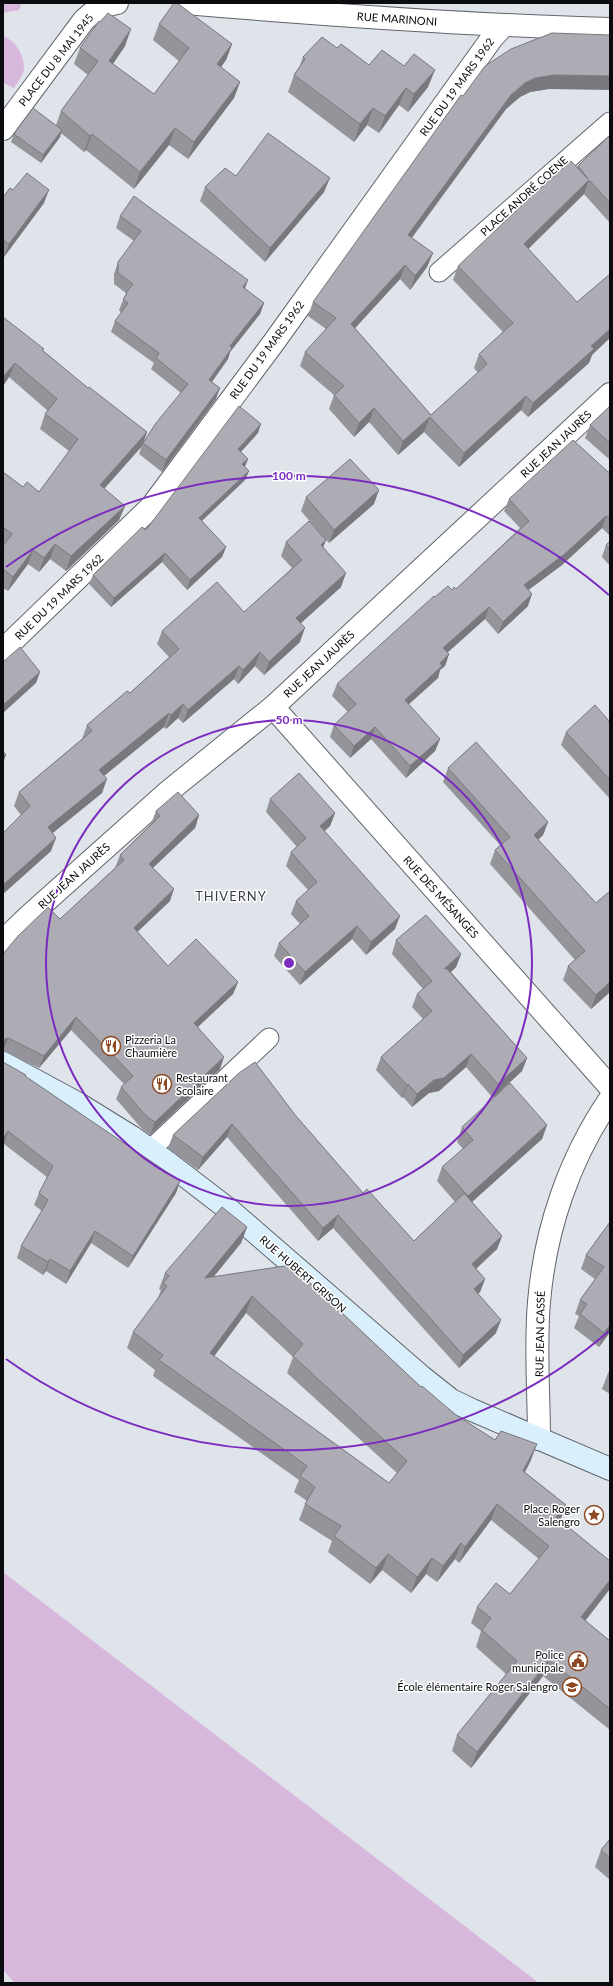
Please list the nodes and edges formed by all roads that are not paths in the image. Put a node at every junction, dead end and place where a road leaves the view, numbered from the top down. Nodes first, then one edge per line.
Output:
1 (117, 3) edge
2 (185, 3) edge
3 (503, 26) junction
4 (610, 28) edge
5 (610, 122) edge
6 (3, 129) edge
7 (439, 272) dead end
8 (610, 394) edge
9 (3, 650) edge
10 (273, 707) junction
11 (3, 941) edge
12 (269, 1038) dead end
13 (3, 1063) edge
14 (610, 1087) edge
15 (610, 1099) edge
16 (150, 1150) junction
17 (539, 1439) junction
18 (610, 1469) edge

1 - 6 street, PLACE DU 8 MAI 1945
2 - 3 street, RUE MARINONI
3 - 4 street, RUE MARINONI
3 - 9 street, RUE DU 19 MARS 1962
5 - 7 lane, PLACE ANDRÉ COENE
8 - 10 street, RUE JEAN JAURÈS
10 - 11 street, RUE JEAN JAURÈS
10 - 14 street, RUE DES MÉSANGES
12 - 16 lane
13 - 16 street, RUE HUBERT GRISON
15 - 17 street, RUE JEAN CASSÉ
16 - 17 street, RUE HUBERT GRISON
17 - 18 street, RUE HUBERT GRISON

